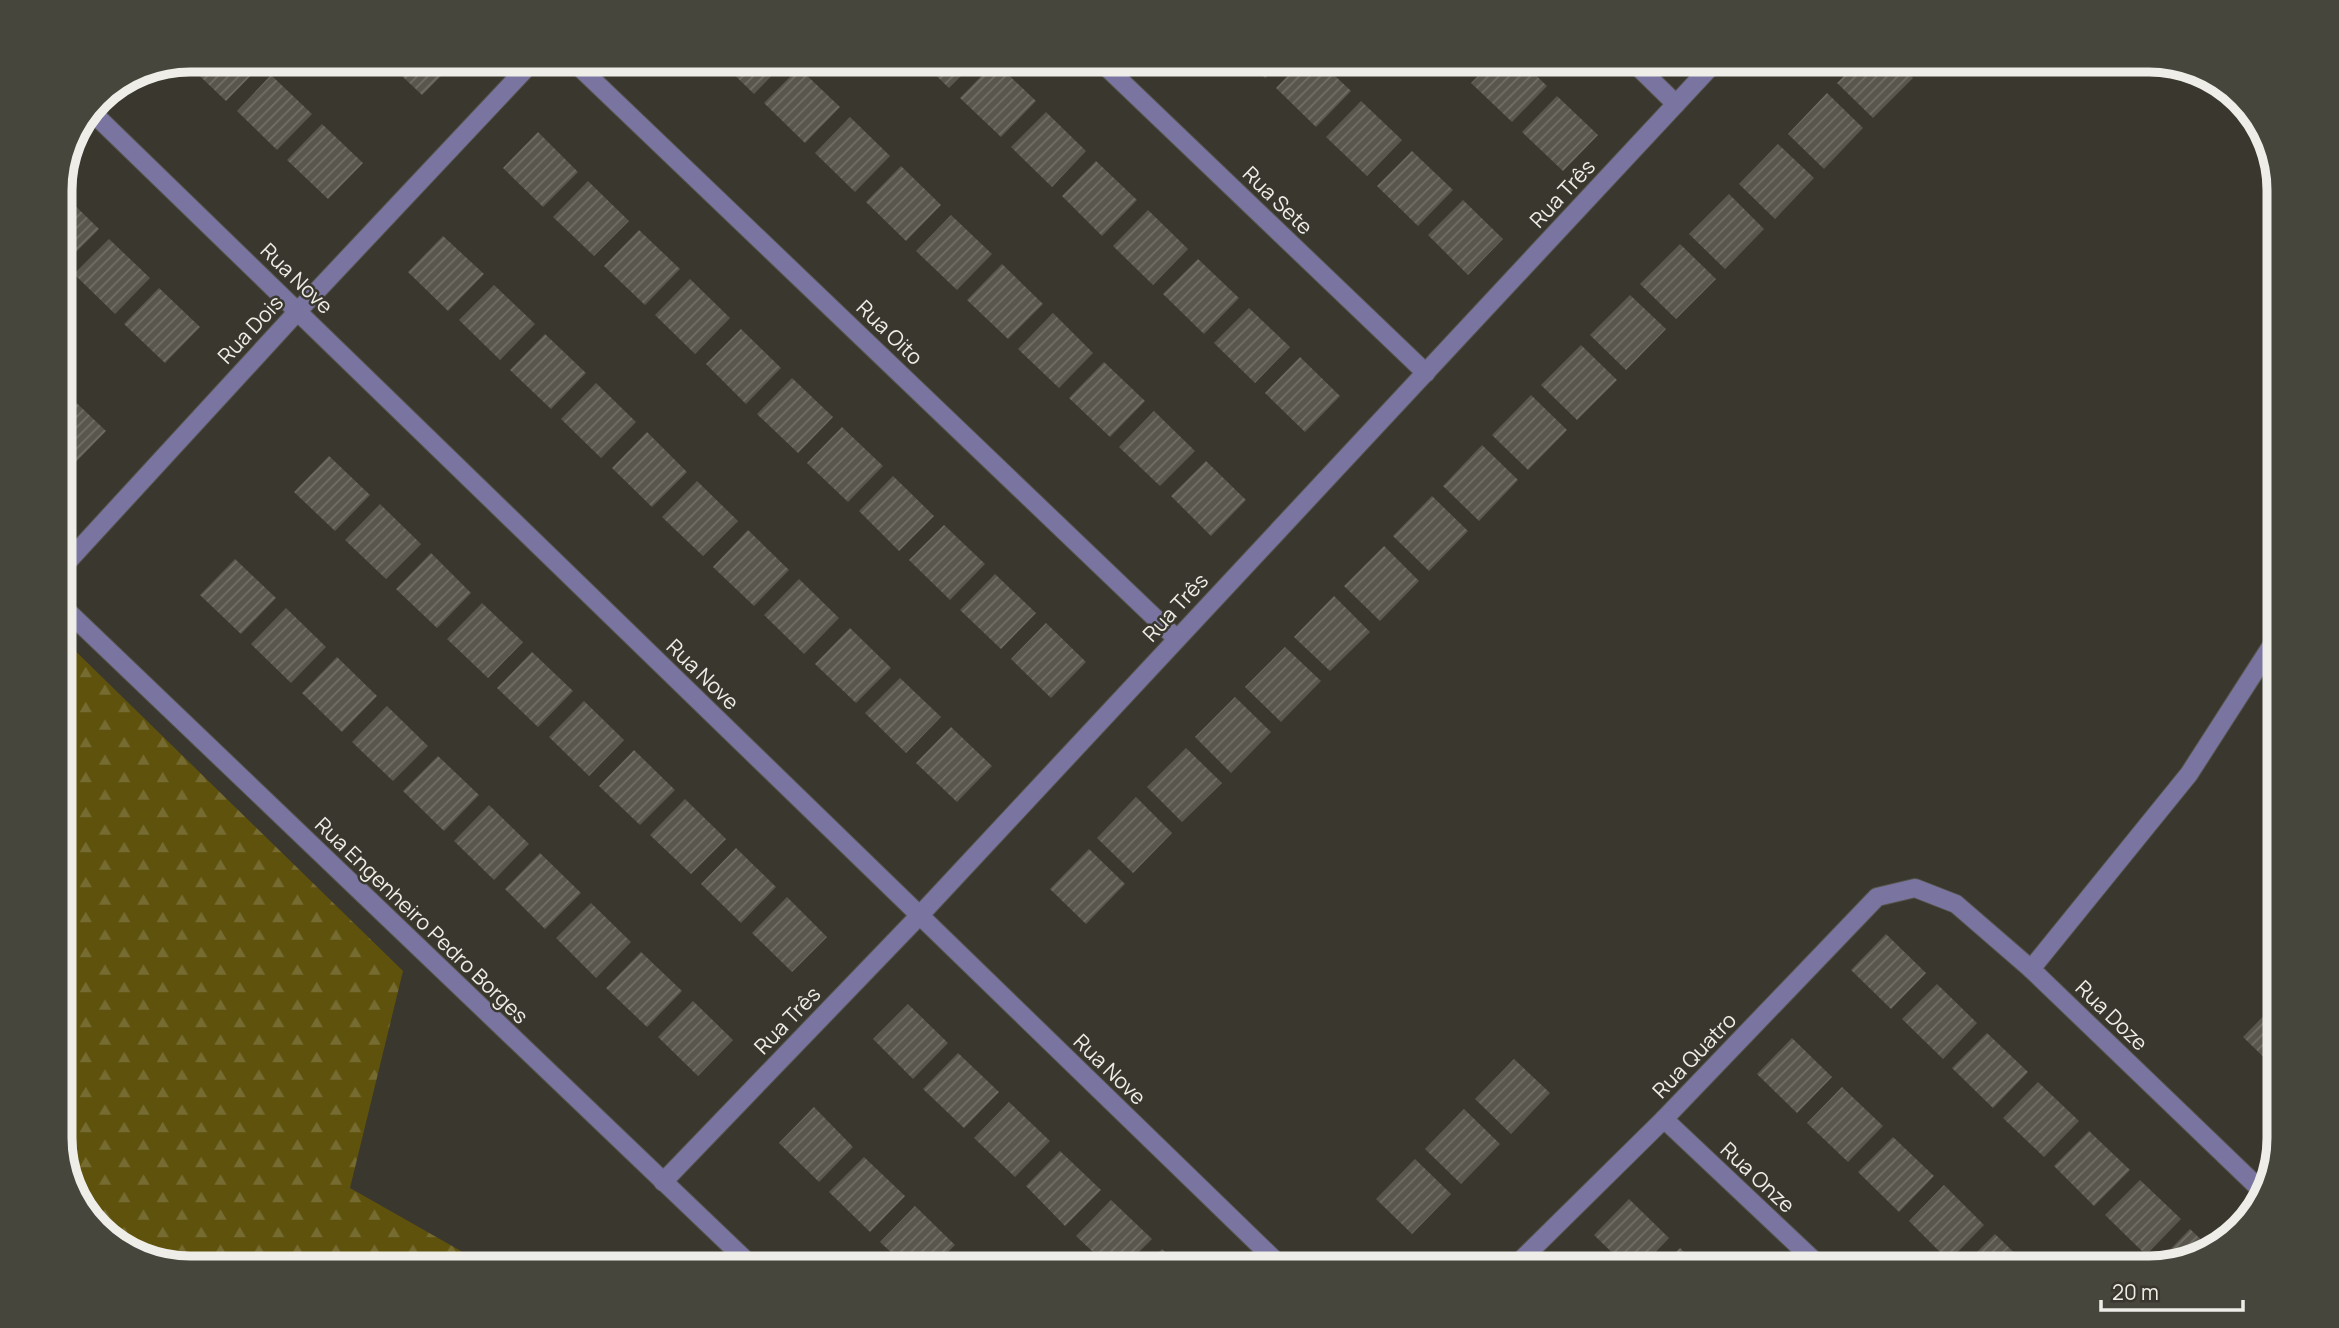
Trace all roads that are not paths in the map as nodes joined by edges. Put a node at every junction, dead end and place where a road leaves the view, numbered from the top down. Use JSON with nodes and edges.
{"nodes":[{"id":1,"x":523,"y":72,"type":"edge"},
{"id":2,"x":585,"y":72,"type":"edge"},
{"id":3,"x":1112,"y":72,"type":"edge"},
{"id":4,"x":1643,"y":72,"type":"edge"},
{"id":5,"x":1706,"y":72,"type":"edge"},
{"id":6,"x":1676,"y":104,"type":"junction"},
{"id":7,"x":97,"y":117,"type":"edge"},
{"id":8,"x":298,"y":311,"type":"junction"},
{"id":9,"x":1426,"y":373,"type":"junction"},
{"id":10,"x":72,"y":557,"type":"edge"},
{"id":11,"x":72,"y":616,"type":"edge"},
{"id":12,"x":1177,"y":638,"type":"junction"},
{"id":13,"x":2267,"y":653,"type":"edge"},
{"id":14,"x":1915,"y":888,"type":"joint"},
{"id":15,"x":919,"y":916,"type":"junction"},
{"id":16,"x":2031,"y":969,"type":"junction"},
{"id":17,"x":1664,"y":1119,"type":"junction"},
{"id":18,"x":663,"y":1182,"type":"junction"},
{"id":19,"x":2257,"y":1186,"type":"edge"},
{"id":20,"x":740,"y":1256,"type":"edge"},
{"id":21,"x":1270,"y":1256,"type":"edge"},
{"id":22,"x":1526,"y":1256,"type":"edge"},
{"id":23,"x":1808,"y":1256,"type":"edge"}],
"edges":[{"from":1,"to":8,"type":"street","name":"Rua Dois"},
{"from":2,"to":12,"type":"street","name":"Rua Oito"},
{"from":3,"to":9,"type":"street","name":"Rua Sete"},
{"from":4,"to":6,"type":"street"},
{"from":5,"to":6,"type":"street","name":"Rua Três"},
{"from":6,"to":9,"type":"street","name":"Rua Três"},
{"from":7,"to":8,"type":"street","name":"Rua Nove"},
{"from":8,"to":10,"type":"street","name":"Rua Dois"},
{"from":8,"to":15,"type":"street","name":"Rua Nove"},
{"from":9,"to":12,"type":"street","name":"Rua Três"},
{"from":11,"to":18,"type":"street","name":"Rua Engenheiro Pedro Borges"},
{"from":12,"to":15,"type":"street","name":"Rua Três"},
{"from":13,"to":16,"type":"street"},
{"from":14,"to":16,"type":"street","name":"Rua Doze"},
{"from":14,"to":17,"type":"street","name":"Rua Quatro"},
{"from":15,"to":18,"type":"street","name":"Rua Três"},
{"from":15,"to":21,"type":"street","name":"Rua Nove"},
{"from":16,"to":19,"type":"street","name":"Rua Doze"},
{"from":17,"to":22,"type":"street","name":"Rua Quatro"},
{"from":17,"to":23,"type":"street","name":"Rua Onze"},
{"from":18,"to":20,"type":"street","name":"Rua Engenheiro Pedro Borges"}]}
